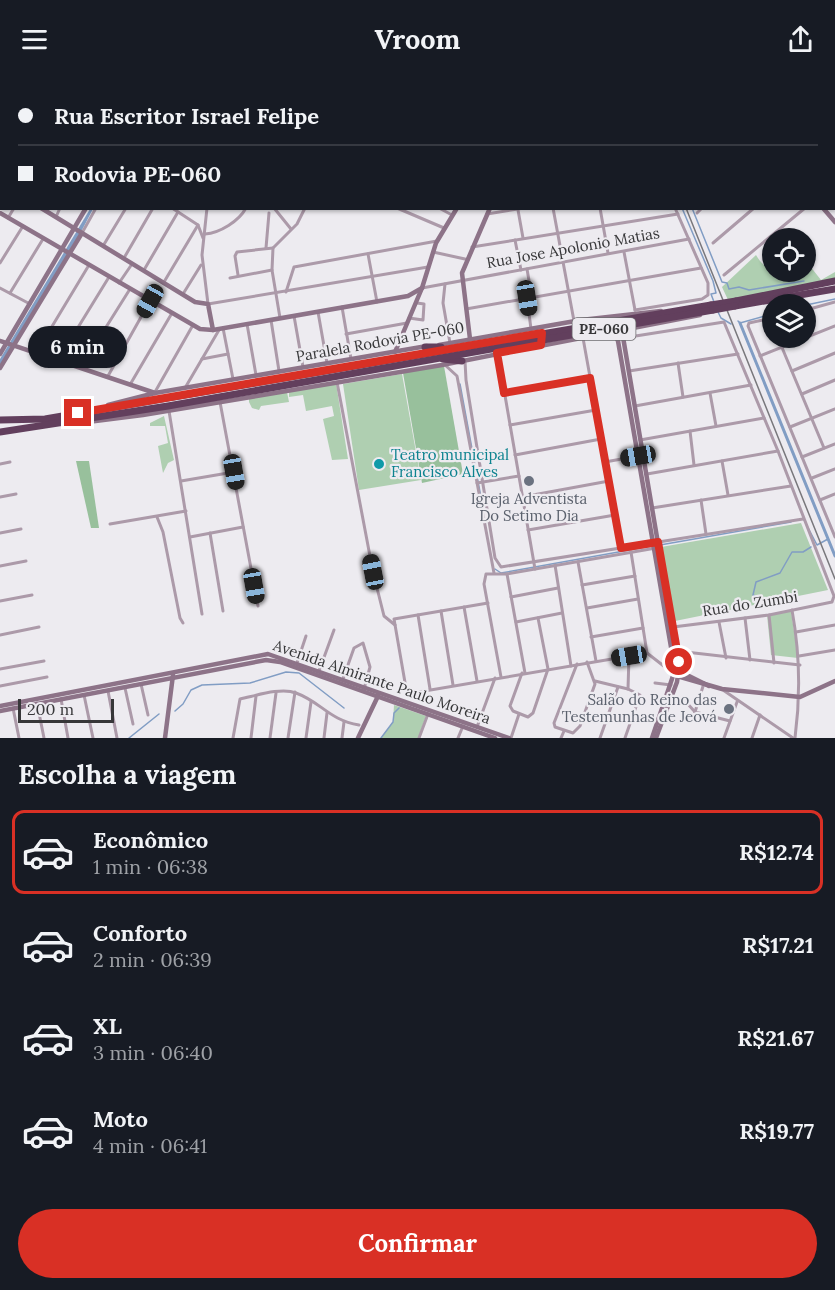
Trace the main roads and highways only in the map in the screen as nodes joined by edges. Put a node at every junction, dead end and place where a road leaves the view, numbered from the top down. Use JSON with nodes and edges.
{"nodes":[{"id":1,"x":835,"y":281,"type":"edge"},
{"id":2,"x":835,"y":291,"type":"edge"},
{"id":3,"x":736,"y":303,"type":"junction"},
{"id":4,"x":712,"y":308,"type":"junction"},
{"id":5,"x":541,"y":337,"type":"junction"},
{"id":6,"x":452,"y":345,"type":"junction"},
{"id":7,"x":424,"y":347,"type":"road end"},
{"id":8,"x":435,"y":358,"type":"junction"},
{"id":9,"x":464,"y":360,"type":"road end"},
{"id":10,"x":327,"y":370,"type":"junction"},
{"id":11,"x":0,"y":420,"type":"edge"},
{"id":12,"x":2,"y":432,"type":"edge"}],
"edges":[{"from":1,"to":3,"type":"highway","number":"PE-060"},
{"from":2,"to":3,"type":"highway","number":"PE-060"},
{"from":3,"to":4,"type":"highway","number":"PE-060","bridge":true},
{"from":4,"to":5,"type":"highway","number":"PE-060"},
{"from":4,"to":5,"type":"highway","number":"PE-060"},
{"from":5,"to":6,"type":"highway","number":"PE-060"},
{"from":5,"to":8,"type":"highway","number":"PE-060"},
{"from":6,"to":7,"type":"highway"},
{"from":6,"to":10,"type":"highway","number":"PE-060"},
{"from":8,"to":9,"type":"highway"},
{"from":8,"to":10,"type":"highway","number":"PE-060"},
{"from":10,"to":11,"type":"highway","number":"PE-060"},
{"from":10,"to":12,"type":"highway","number":"PE-060"}]}
